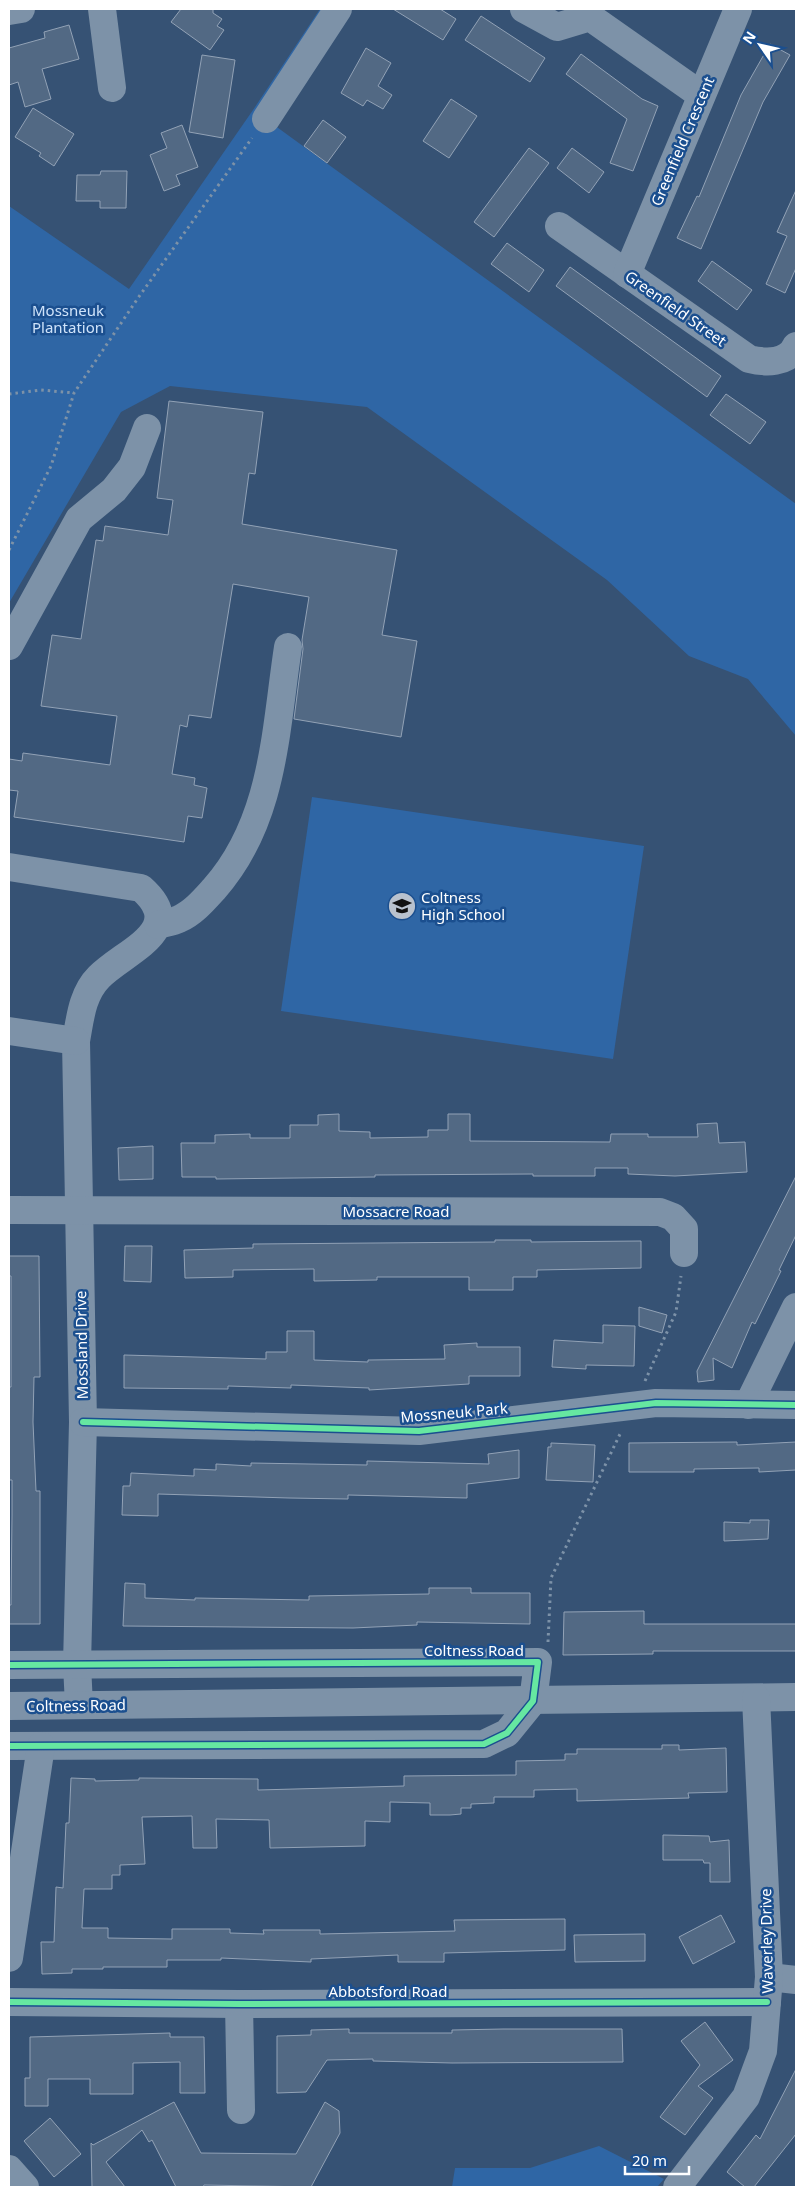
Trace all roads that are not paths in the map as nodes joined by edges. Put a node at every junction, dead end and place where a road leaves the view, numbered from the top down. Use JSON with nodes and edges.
{"nodes":[{"id":1,"x":21,"y":9,"type":"edge"},
{"id":2,"x":102,"y":9,"type":"edge"},
{"id":3,"x":338,"y":9,"type":"edge"},
{"id":4,"x":524,"y":9,"type":"edge"},
{"id":5,"x":738,"y":9,"type":"edge"},
{"id":6,"x":9,"y":11,"type":"edge"},
{"id":7,"x":112,"y":88,"type":"dead end"},
{"id":8,"x":701,"y":95,"type":"junction"},
{"id":9,"x":266,"y":119,"type":"road end"},
{"id":10,"x":559,"y":226,"type":"dead end"},
{"id":11,"x":627,"y":274,"type":"junction"},
{"id":12,"x":796,"y":346,"type":"edge"},
{"id":13,"x":147,"y":428,"type":"dead end"},
{"id":14,"x":9,"y":646,"type":"edge"},
{"id":15,"x":288,"y":647,"type":"dead end"},
{"id":16,"x":9,"y":867,"type":"edge"},
{"id":17,"x":158,"y":926,"type":"junction"},
{"id":18,"x":9,"y":1031,"type":"edge"},
{"id":19,"x":76,"y":1041,"type":"junction"},
{"id":20,"x":9,"y":1210,"type":"edge"},
{"id":21,"x":79,"y":1210,"type":"junction"},
{"id":22,"x":684,"y":1253,"type":"road end"},
{"id":23,"x":796,"y":1307,"type":"edge"},
{"id":24,"x":748,"y":1405,"type":"junction"},
{"id":25,"x":796,"y":1405,"type":"edge"},
{"id":26,"x":83,"y":1422,"type":"junction"},
{"id":27,"x":9,"y":1665,"type":"edge"},
{"id":28,"x":76,"y":1665,"type":"junction"},
{"id":29,"x":796,"y":1697,"type":"edge"},
{"id":30,"x":756,"y":1698,"type":"junction"},
{"id":31,"x":533,"y":1701,"type":"junction"},
{"id":32,"x":79,"y":1705,"type":"junction"},
{"id":33,"x":9,"y":1706,"type":"edge"},
{"id":34,"x":9,"y":1746,"type":"edge"},
{"id":35,"x":41,"y":1746,"type":"junction"},
{"id":36,"x":9,"y":1958,"type":"edge"},
{"id":37,"x":796,"y":1980,"type":"edge"},
{"id":38,"x":768,"y":1990,"type":"junction"},
{"id":39,"x":9,"y":2002,"type":"edge"},
{"id":40,"x":239,"y":2004,"type":"junction"},
{"id":41,"x":242,"y":2110,"type":"dead end"},
{"id":42,"x":9,"y":2170,"type":"edge"},
{"id":43,"x":25,"y":2187,"type":"edge"},
{"id":44,"x":677,"y":2187,"type":"edge"}],
"edges":[{"from":1,"to":6,"type":"street"},
{"from":2,"to":7,"type":"street"},
{"from":3,"to":9,"type":"street"},
{"from":4,"to":8,"type":"street"},
{"from":5,"to":8,"type":"street","name":"Greenfield Crescent"},
{"from":8,"to":11,"type":"street","name":"Greenfield Crescent"},
{"from":10,"to":11,"type":"street","name":"Greenfield Street"},
{"from":11,"to":12,"type":"street","name":"Greenfield Street"},
{"from":13,"to":14,"type":"street"},
{"from":15,"to":17,"type":"street"},
{"from":16,"to":17,"type":"street"},
{"from":17,"to":19,"type":"street","name":"Mossland Drive"},
{"from":18,"to":19,"type":"street"},
{"from":19,"to":21,"type":"street","name":"Mossland Drive"},
{"from":20,"to":21,"type":"street"},
{"from":21,"to":22,"type":"street","name":"Mossacre Road"},
{"from":21,"to":26,"type":"street","name":"Mossland Drive"},
{"from":23,"to":24,"type":"street"},
{"from":24,"to":25,"type":"street","name":"Mossneuk Park"},
{"from":24,"to":26,"type":"street","name":"Mossneuk Park"},
{"from":26,"to":28,"type":"street","name":"Mossland Drive"},
{"from":27,"to":28,"type":"street","name":"Coltness Road"},
{"from":28,"to":31,"type":"street","name":"Coltness Road"},
{"from":28,"to":32,"type":"street","name":"Mossland Drive"},
{"from":29,"to":30,"type":"street","name":"Coltness Road"},
{"from":30,"to":31,"type":"street","name":"Coltness Road"},
{"from":30,"to":38,"type":"street","name":"Waverley Drive"},
{"from":31,"to":32,"type":"street","name":"Coltness Road"},
{"from":31,"to":35,"type":"street"},
{"from":32,"to":33,"type":"street","name":"Coltness Road"},
{"from":34,"to":35,"type":"street"},
{"from":35,"to":36,"type":"street"},
{"from":37,"to":38,"type":"street","name":"Abbotsford Road"},
{"from":38,"to":40,"type":"street","name":"Abbotsford Road"},
{"from":38,"to":44,"type":"street","name":"Waverley Drive"},
{"from":39,"to":40,"type":"street","name":"Abbotsford Road"},
{"from":40,"to":41,"type":"street"},
{"from":42,"to":43,"type":"street"}]}
